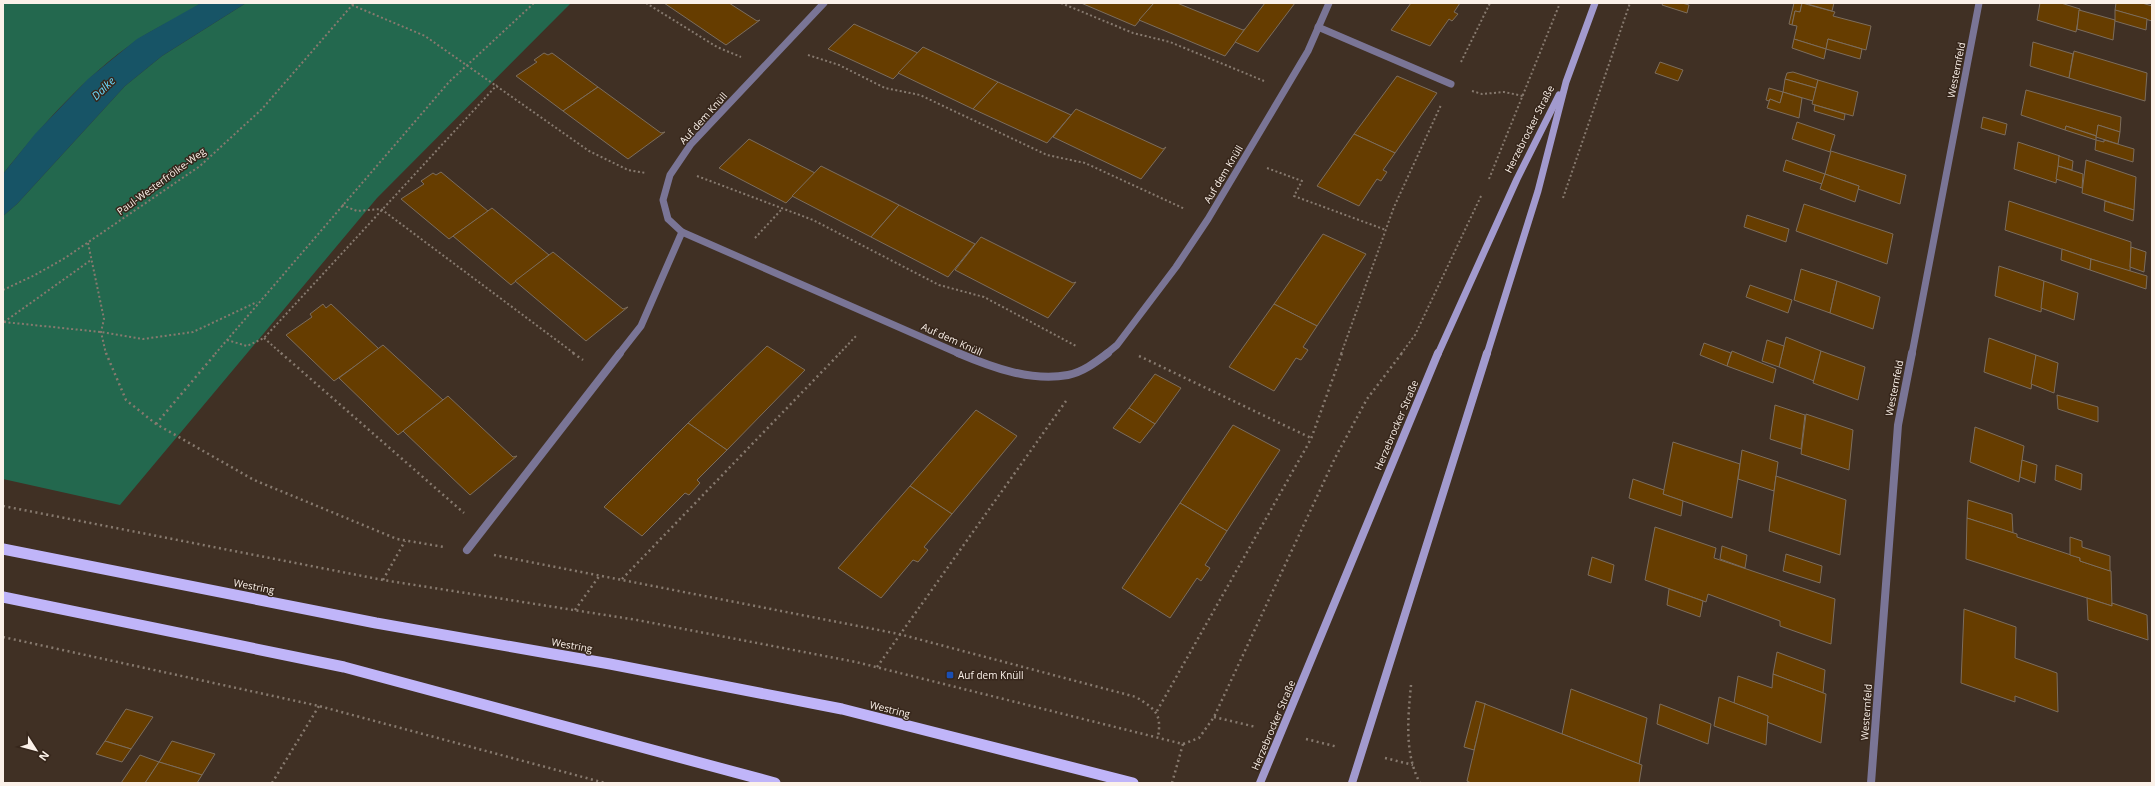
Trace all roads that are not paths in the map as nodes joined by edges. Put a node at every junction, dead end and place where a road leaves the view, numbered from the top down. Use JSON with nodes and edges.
{"nodes":[{"id":1,"x":824,"y":3,"type":"edge"},
{"id":2,"x":1329,"y":3,"type":"edge"},
{"id":3,"x":1595,"y":3,"type":"edge"},
{"id":4,"x":1979,"y":3,"type":"edge"},
{"id":5,"x":1318,"y":26,"type":"junction"},
{"id":6,"x":1566,"y":82,"type":"junction"},
{"id":7,"x":1451,"y":84,"type":"road end"},
{"id":8,"x":682,"y":232,"type":"junction"},
{"id":9,"x":3,"y":549,"type":"edge"},
{"id":10,"x":467,"y":550,"type":"road end"},
{"id":11,"x":3,"y":596,"type":"edge"},
{"id":12,"x":776,"y":783,"type":"edge"},
{"id":13,"x":1133,"y":783,"type":"edge"},
{"id":14,"x":1260,"y":783,"type":"edge"},
{"id":15,"x":1352,"y":783,"type":"edge"},
{"id":16,"x":1870,"y":783,"type":"edge"}],
"edges":[{"from":1,"to":8,"type":"street","name":"Auf dem Knüll"},
{"from":2,"to":5,"type":"street","name":"Auf dem Knüll"},
{"from":3,"to":6,"type":"main road","name":"Herzebrocker Straße"},
{"from":4,"to":16,"type":"street","name":"Westernfeld"},
{"from":5,"to":7,"type":"street"},
{"from":5,"to":8,"type":"street","name":"Auf dem Knüll"},
{"from":6,"to":14,"type":"main road","name":"Herzebrocker Straße"},
{"from":6,"to":15,"type":"main road","name":"Herzebrocker Straße"},
{"from":8,"to":10,"type":"street"},
{"from":9,"to":13,"type":"main road","name":"Westring"},
{"from":11,"to":12,"type":"main road"}]}
